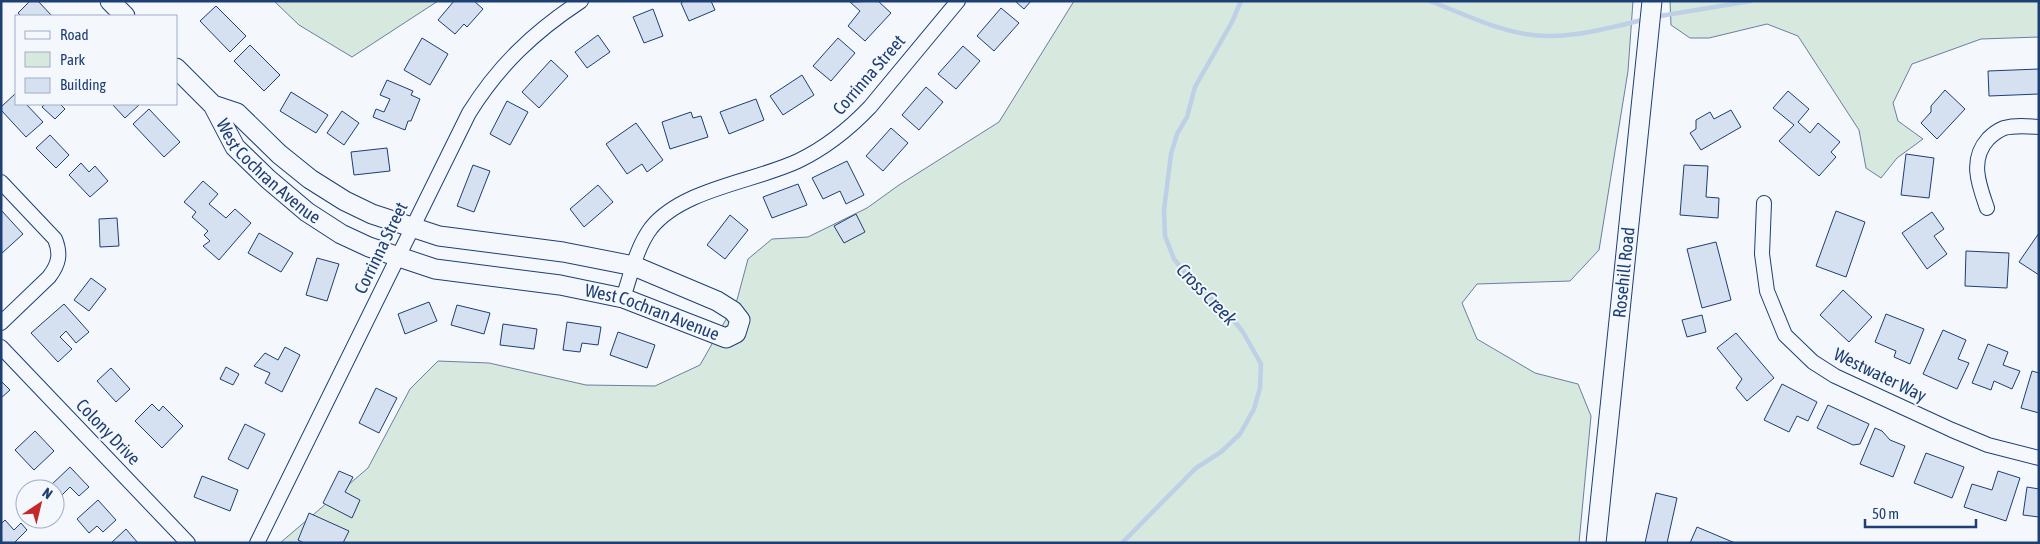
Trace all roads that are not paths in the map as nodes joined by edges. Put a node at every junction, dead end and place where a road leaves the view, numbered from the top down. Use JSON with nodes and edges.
{"nodes":[{"id":1,"x":110,"y":1,"type":"edge"},
{"id":2,"x":582,"y":1,"type":"edge"},
{"id":3,"x":958,"y":1,"type":"edge"},
{"id":4,"x":1652,"y":1,"type":"edge"},
{"id":5,"x":124,"y":15,"type":"edge"},
{"id":6,"x":178,"y":70,"type":"edge"},
{"id":7,"x":213,"y":105,"type":"junction"},
{"id":8,"x":2039,"y":127,"type":"edge"},
{"id":9,"x":1,"y":182,"type":"edge"},
{"id":10,"x":1764,"y":203,"type":"dead end"},
{"id":11,"x":1988,"y":208,"type":"dead end"},
{"id":12,"x":412,"y":228,"type":"junction"},
{"id":13,"x":398,"y":257,"type":"junction"},
{"id":14,"x":634,"y":266,"type":"junction"},
{"id":15,"x":623,"y":298,"type":"junction"},
{"id":16,"x":1,"y":323,"type":"edge"},
{"id":17,"x":1,"y":348,"type":"edge"},
{"id":18,"x":2039,"y":458,"type":"edge"},
{"id":19,"x":188,"y":543,"type":"edge"},
{"id":20,"x":256,"y":543,"type":"edge"},
{"id":21,"x":1596,"y":543,"type":"edge"}],
"edges":[{"from":1,"to":5,"type":"street"},
{"from":2,"to":12,"type":"street","name":"Corrinna Street"},
{"from":3,"to":14,"type":"street","name":"Corrinna Street"},
{"from":4,"to":21,"type":"street","name":"Rosehill Road"},
{"from":6,"to":7,"type":"street","name":"West Cochran Avenue"},
{"from":7,"to":12,"type":"street","name":"West Cochran Avenue"},
{"from":7,"to":13,"type":"street","name":"West Cochran Avenue"},
{"from":8,"to":11,"type":"street"},
{"from":9,"to":16,"type":"street"},
{"from":10,"to":18,"type":"street","name":"Westwater Way"},
{"from":12,"to":13,"type":"street","name":"Corrinna Street"},
{"from":12,"to":14,"type":"street","name":"West Cochran Avenue"},
{"from":13,"to":15,"type":"street","name":"West Cochran Avenue"},
{"from":13,"to":20,"type":"street","name":"Corrinna Street"},
{"from":14,"to":15,"type":"street","name":"Corrinna Street"},
{"from":14,"to":15,"type":"street","name":"West Cochran Avenue"},
{"from":17,"to":19,"type":"street","name":"Colony Drive"}]}
